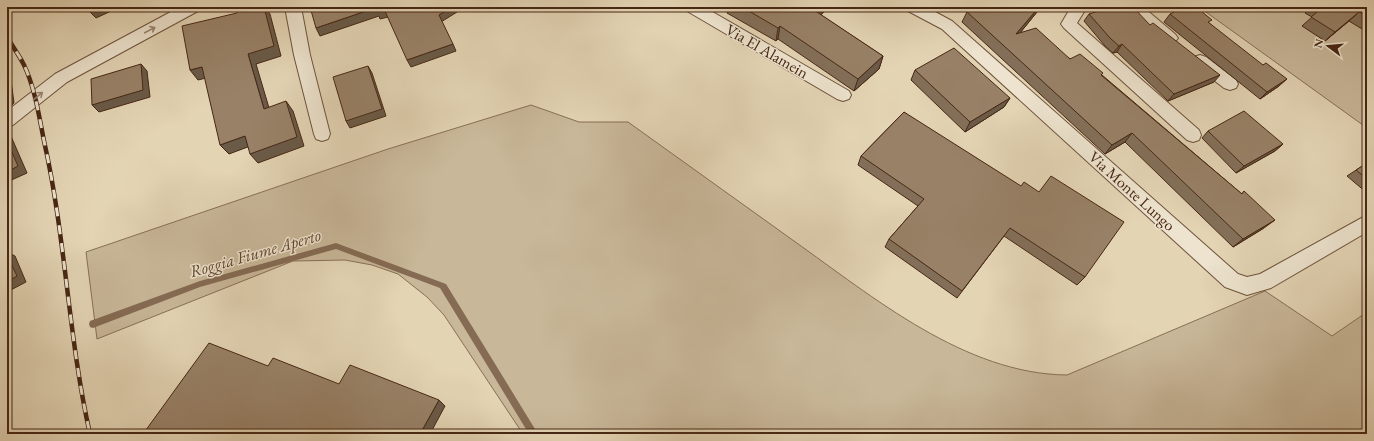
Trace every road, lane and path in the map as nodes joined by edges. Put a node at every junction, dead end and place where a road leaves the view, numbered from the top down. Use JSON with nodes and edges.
{"nodes":[{"id":1,"x":193,"y":7,"type":"edge"},
{"id":2,"x":293,"y":7,"type":"edge"},
{"id":3,"x":692,"y":7,"type":"edge"},
{"id":4,"x":913,"y":7,"type":"edge"},
{"id":5,"x":1079,"y":7,"type":"edge"},
{"id":6,"x":1135,"y":7,"type":"edge"},
{"id":7,"x":1230,"y":84,"type":"dead end"},
{"id":8,"x":843,"y":95,"type":"dead end"},
{"id":9,"x":7,"y":120,"type":"edge"},
{"id":10,"x":322,"y":134,"type":"dead end"},
{"id":11,"x":1193,"y":135,"type":"dead end"},
{"id":12,"x":1367,"y":223,"type":"edge"}],
"edges":[{"from":9,"to":1,"type":"street","one_way":true},
{"from":2,"to":10,"type":"street"},
{"from":3,"to":8,"type":"street","name":"Via El Alamein"},
{"from":4,"to":12,"type":"street","name":"Via Monte Lungo"},
{"from":5,"to":11,"type":"street"},
{"from":6,"to":7,"type":"street"}]}
